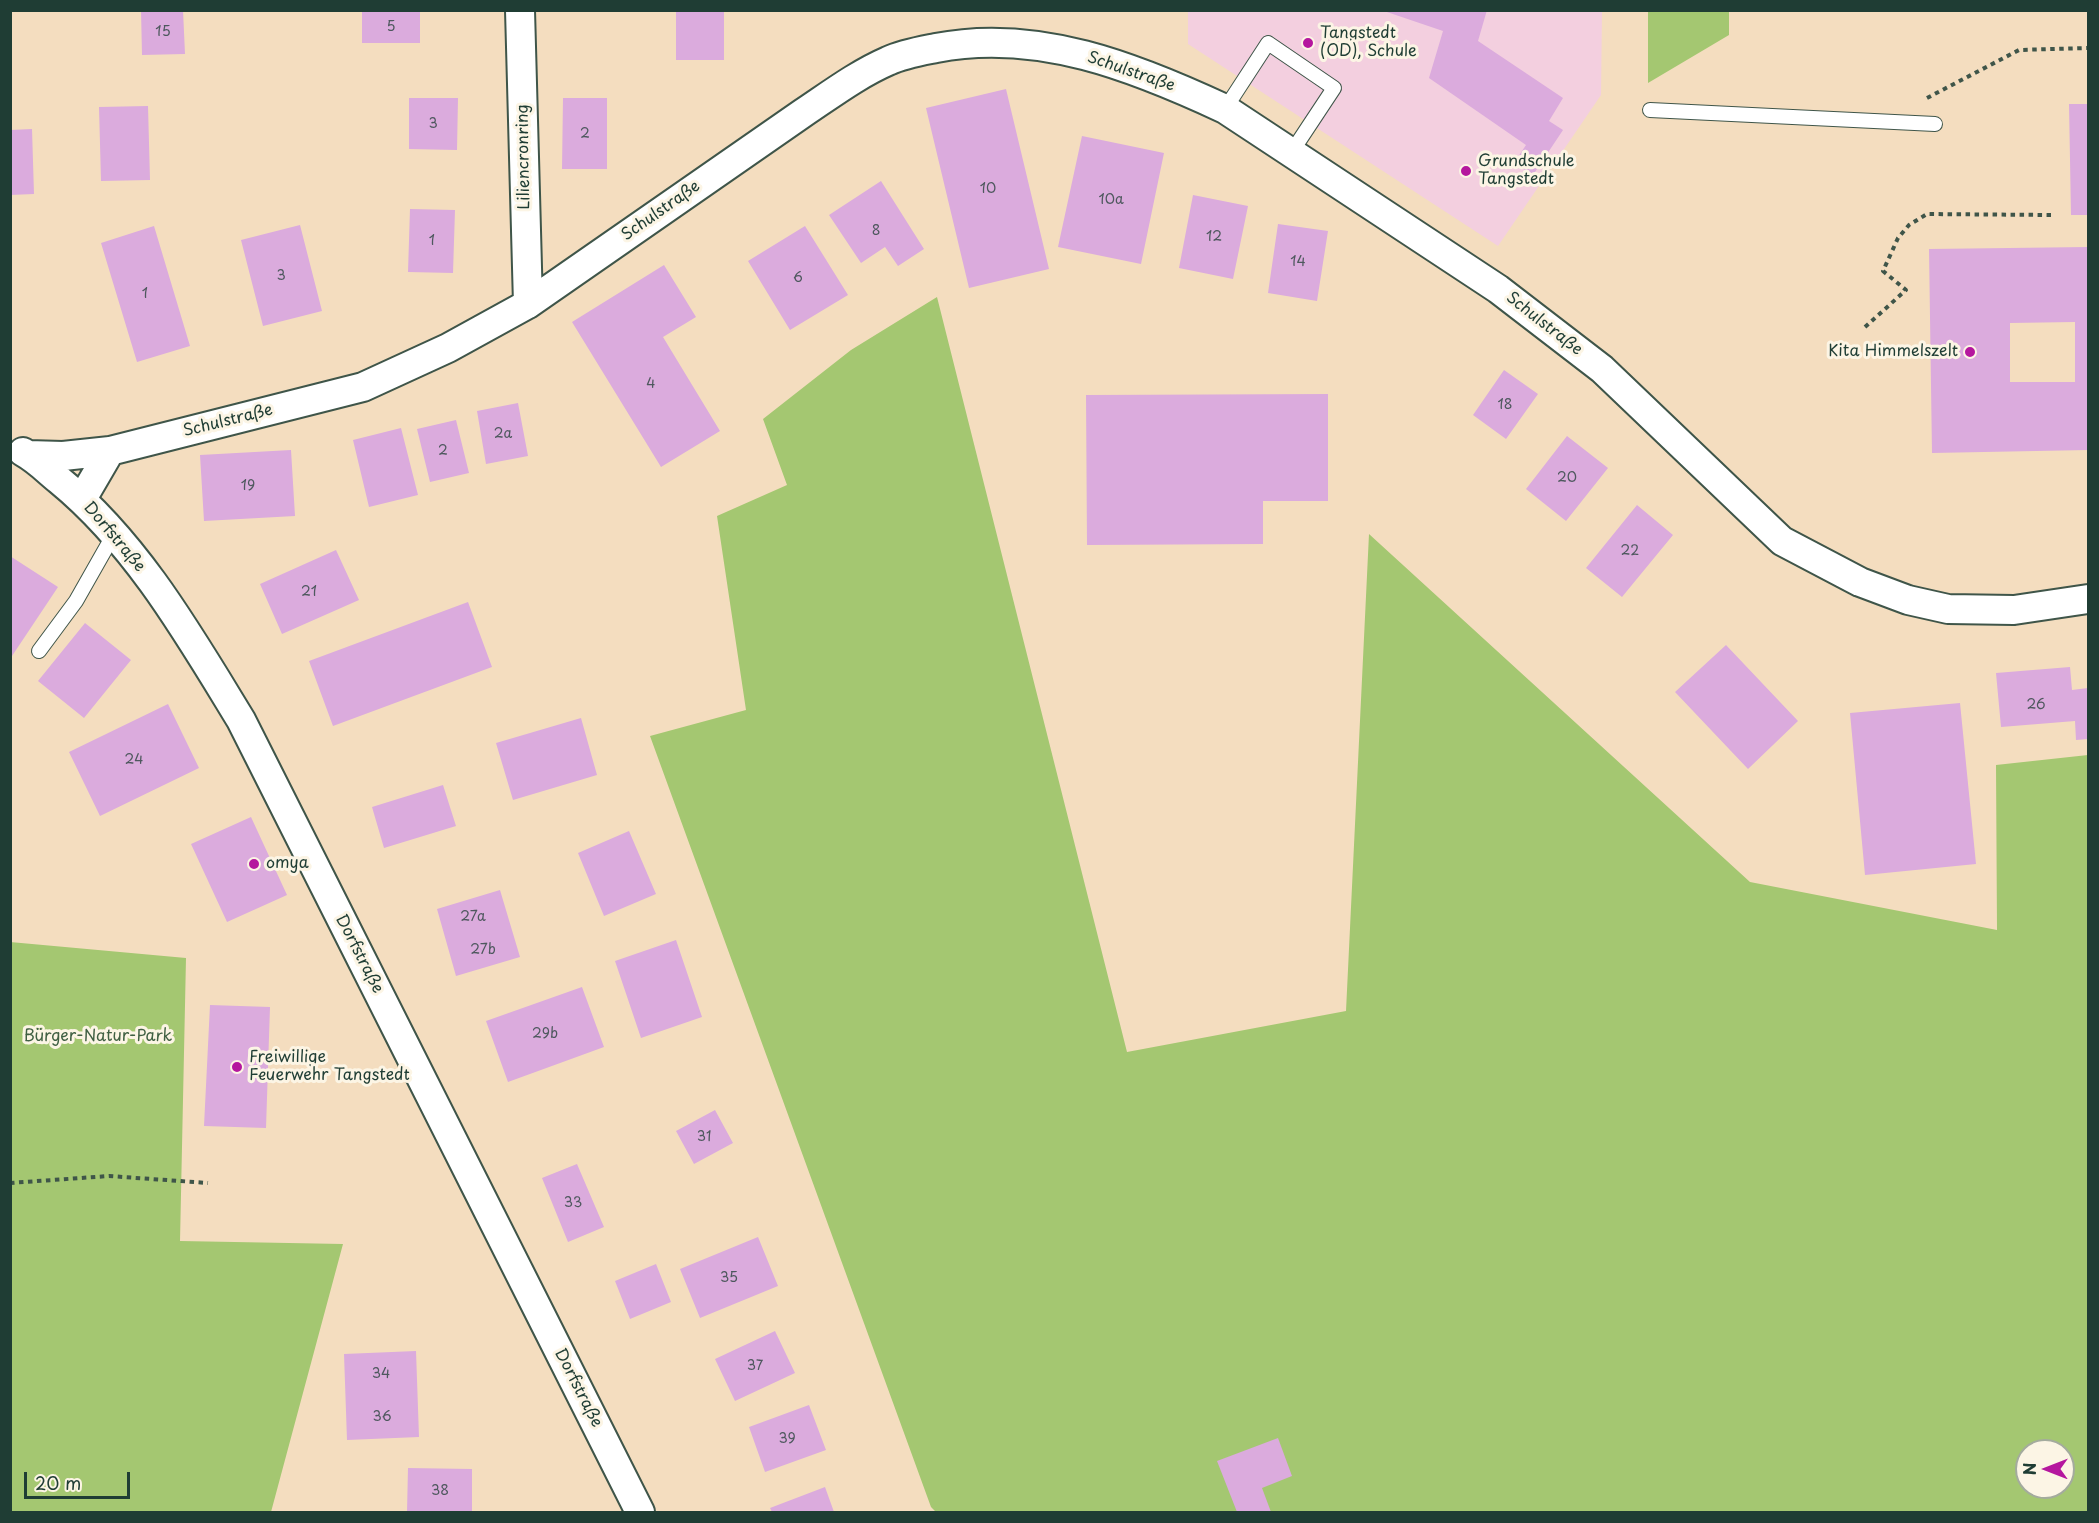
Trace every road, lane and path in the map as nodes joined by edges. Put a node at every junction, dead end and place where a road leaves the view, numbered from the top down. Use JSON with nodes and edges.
{"nodes":[{"id":1,"x":520,"y":10,"type":"edge"},
{"id":2,"x":2088,"y":48,"type":"edge"},
{"id":3,"x":1225,"y":110,"type":"junction"},
{"id":4,"x":1650,"y":111,"type":"dead end"},
{"id":5,"x":1881,"y":121,"type":"junction"},
{"id":6,"x":1935,"y":124,"type":"dead end"},
{"id":7,"x":1290,"y":153,"type":"junction"},
{"id":8,"x":2051,"y":215,"type":"dead end"},
{"id":9,"x":528,"y":304,"type":"junction"},
{"id":10,"x":1865,"y":327,"type":"dead end"},
{"id":11,"x":19,"y":450,"type":"edge"},
{"id":12,"x":110,"y":451,"type":"junction"},
{"id":13,"x":82,"y":499,"type":"junction"},
{"id":14,"x":114,"y":534,"type":"junction"},
{"id":15,"x":2088,"y":598,"type":"edge"},
{"id":16,"x":39,"y":651,"type":"dead end"},
{"id":17,"x":10,"y":1183,"type":"edge"},
{"id":18,"x":208,"y":1183,"type":"dead end"},
{"id":19,"x":640,"y":1512,"type":"edge"}],
"edges":[{"from":1,"to":9,"type":"street","name":"Liliencronring"},
{"from":2,"to":5,"type":"path"},
{"from":3,"to":7,"type":"street","name":"Schulstraße"},
{"from":3,"to":7,"type":"lane"},
{"from":3,"to":9,"type":"street","name":"Schulstraße"},
{"from":4,"to":5,"type":"lane"},
{"from":5,"to":6,"type":"lane"},
{"from":7,"to":15,"type":"street","name":"Schulstraße"},
{"from":8,"to":10,"type":"path"},
{"from":9,"to":12,"type":"street","name":"Schulstraße"},
{"from":11,"to":12,"type":"street","name":"Schulstraße"},
{"from":11,"to":13,"type":"street","name":"Dorfstraße"},
{"from":12,"to":13,"type":"street"},
{"from":13,"to":14,"type":"street","name":"Dorfstraße"},
{"from":14,"to":16,"type":"lane"},
{"from":14,"to":19,"type":"street","name":"Dorfstraße"},
{"from":17,"to":18,"type":"path"}]}
